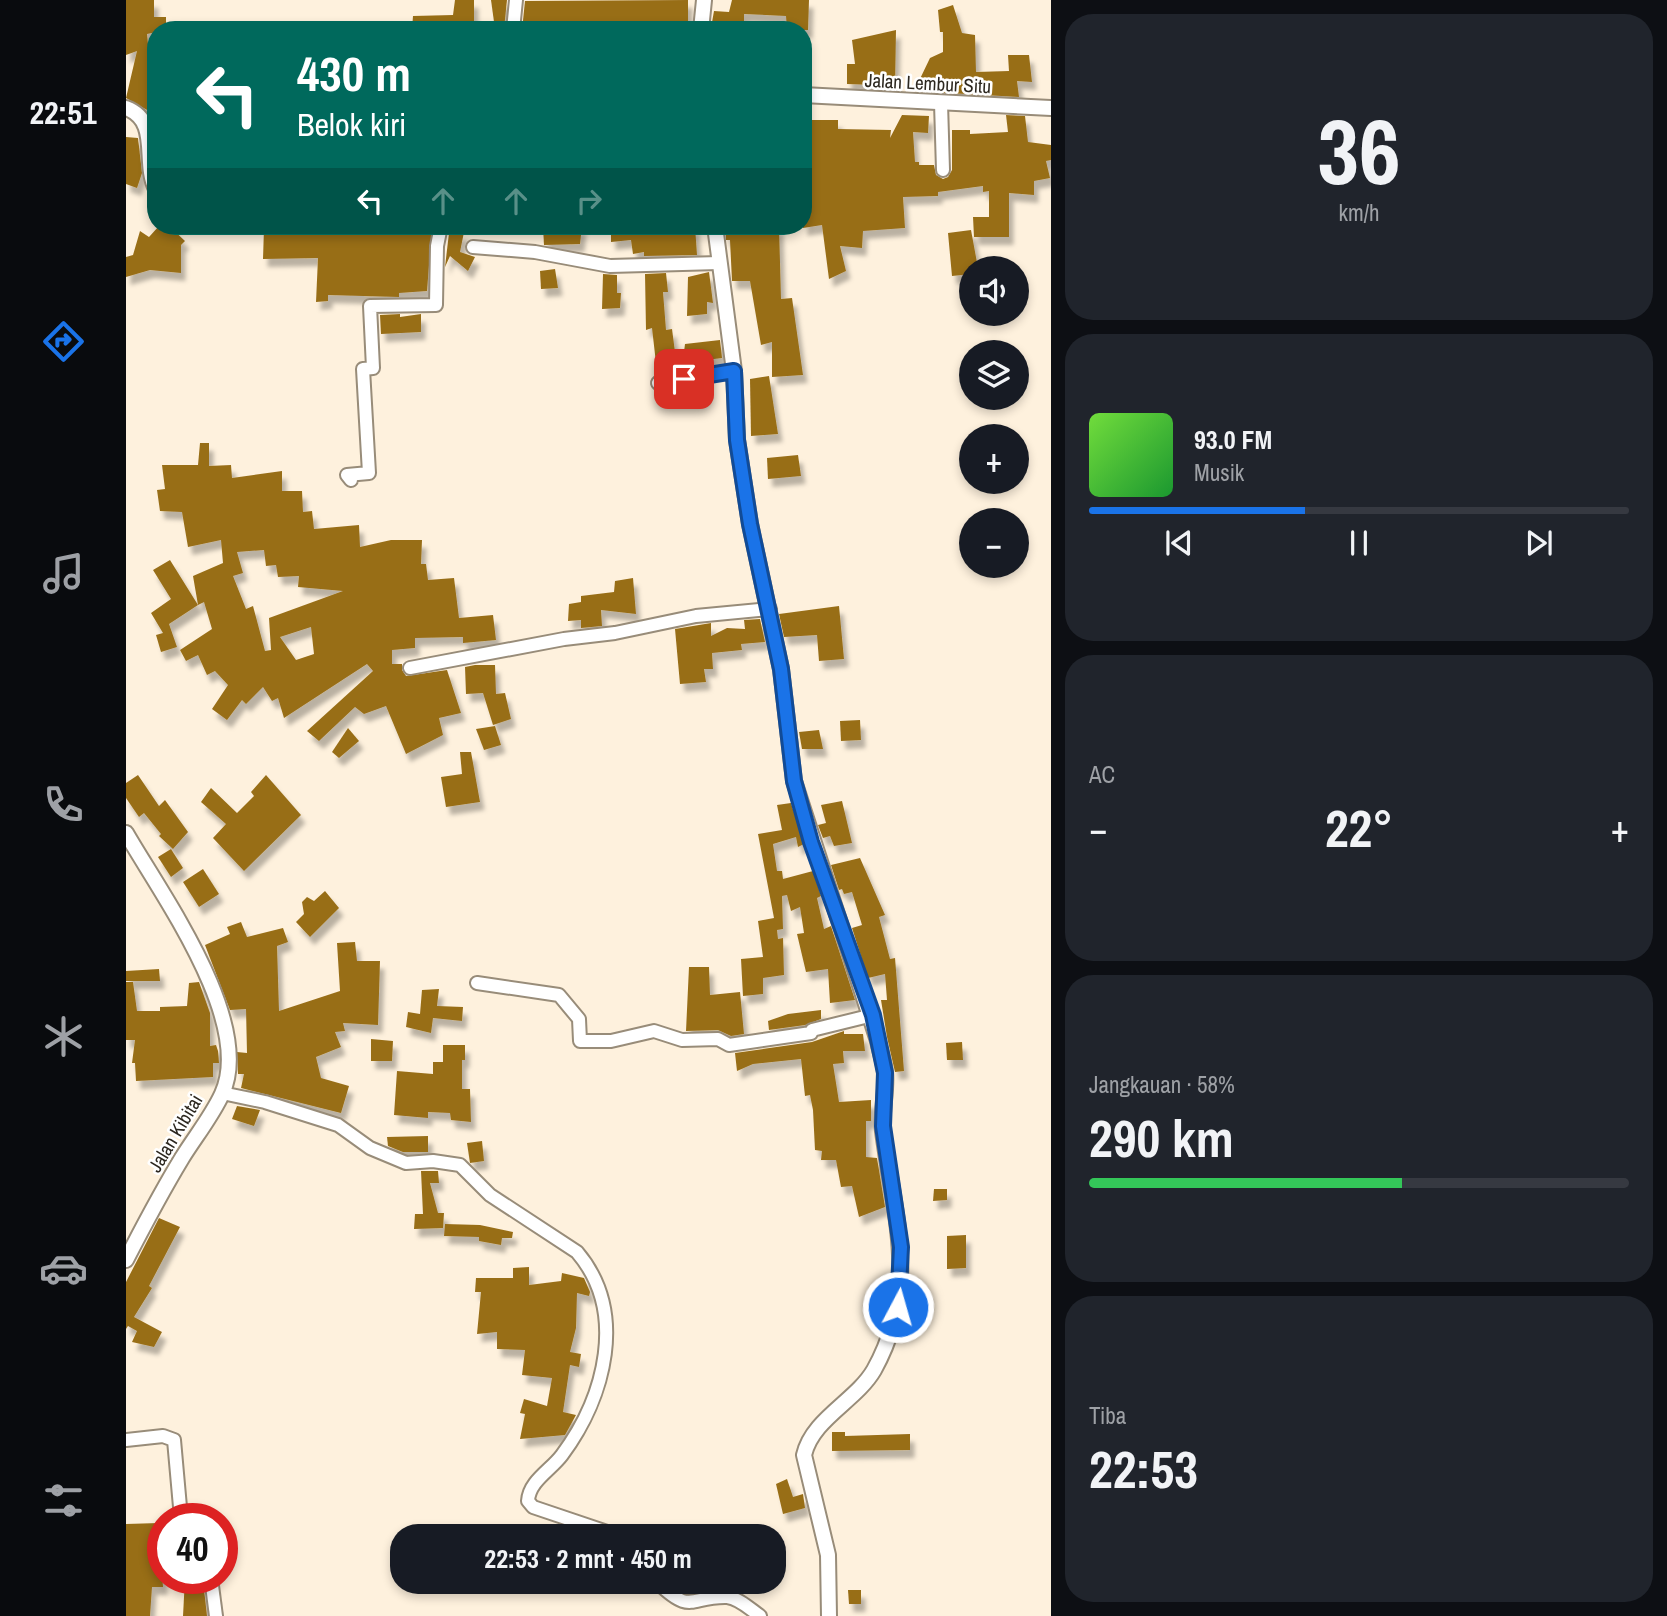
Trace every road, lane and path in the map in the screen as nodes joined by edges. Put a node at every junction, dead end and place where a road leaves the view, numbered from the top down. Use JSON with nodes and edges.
{"nodes":[{"id":1,"x":516,"y":0,"type":"edge"},
{"id":2,"x":704,"y":0,"type":"edge"},
{"id":3,"x":514,"y":21,"type":"edge"},
{"id":4,"x":702,"y":21,"type":"edge"},
{"id":5,"x":812,"y":96,"type":"edge"},
{"id":6,"x":941,"y":103,"type":"junction"},
{"id":7,"x":126,"y":108,"type":"edge"},
{"id":8,"x":1051,"y":108,"type":"edge"},
{"id":9,"x":147,"y":150,"type":"edge"},
{"id":10,"x":943,"y":170,"type":"dead end"},
{"id":11,"x":439,"y":235,"type":"edge"},
{"id":12,"x":716,"y":235,"type":"edge"},
{"id":13,"x":473,"y":247,"type":"dead end"},
{"id":14,"x":719,"y":263,"type":"junction"},
{"id":15,"x":734,"y":371,"type":"junction"},
{"id":16,"x":658,"y":383,"type":"dead end"},
{"id":17,"x":351,"y":480,"type":"dead end"},
{"id":18,"x":770,"y":609,"type":"junction"},
{"id":19,"x":410,"y":668,"type":"dead end"},
{"id":20,"x":126,"y":833,"type":"edge"},
{"id":21,"x":477,"y":983,"type":"dead end"},
{"id":22,"x":873,"y":1015,"type":"junction"},
{"id":23,"x":222,"y":1094,"type":"junction"},
{"id":24,"x":126,"y":1260,"type":"edge"},
{"id":25,"x":126,"y":1440,"type":"edge"},
{"id":26,"x":182,"y":1503,"type":"edge"},
{"id":27,"x":583,"y":1524,"type":"edge"},
{"id":28,"x":213,"y":1594,"type":"edge"},
{"id":29,"x":669,"y":1594,"type":"edge"},
{"id":30,"x":216,"y":1616,"type":"edge"},
{"id":31,"x":760,"y":1616,"type":"edge"},
{"id":32,"x":829,"y":1616,"type":"edge"}],
"edges":[{"from":1,"to":3,"type":"street"},
{"from":2,"to":4,"type":"street"},
{"from":5,"to":6,"type":"street","name":"Jalan Lembur Situ"},
{"from":6,"to":8,"type":"street","name":"Jalan Lembur Situ"},
{"from":6,"to":10,"type":"street"},
{"from":7,"to":9,"type":"street"},
{"from":11,"to":17,"type":"street"},
{"from":12,"to":14,"type":"street"},
{"from":13,"to":14,"type":"street"},
{"from":14,"to":15,"type":"street"},
{"from":15,"to":16,"type":"street"},
{"from":15,"to":18,"type":"street"},
{"from":18,"to":19,"type":"street"},
{"from":18,"to":22,"type":"street"},
{"from":20,"to":23,"type":"street","name":"Jalan Kibitai"},
{"from":21,"to":22,"type":"street"},
{"from":22,"to":32,"type":"street"},
{"from":23,"to":24,"type":"street","name":"Jalan Kibitai"},
{"from":23,"to":27,"type":"street"},
{"from":25,"to":26,"type":"street"},
{"from":28,"to":30,"type":"street"},
{"from":29,"to":31,"type":"street"}]}
